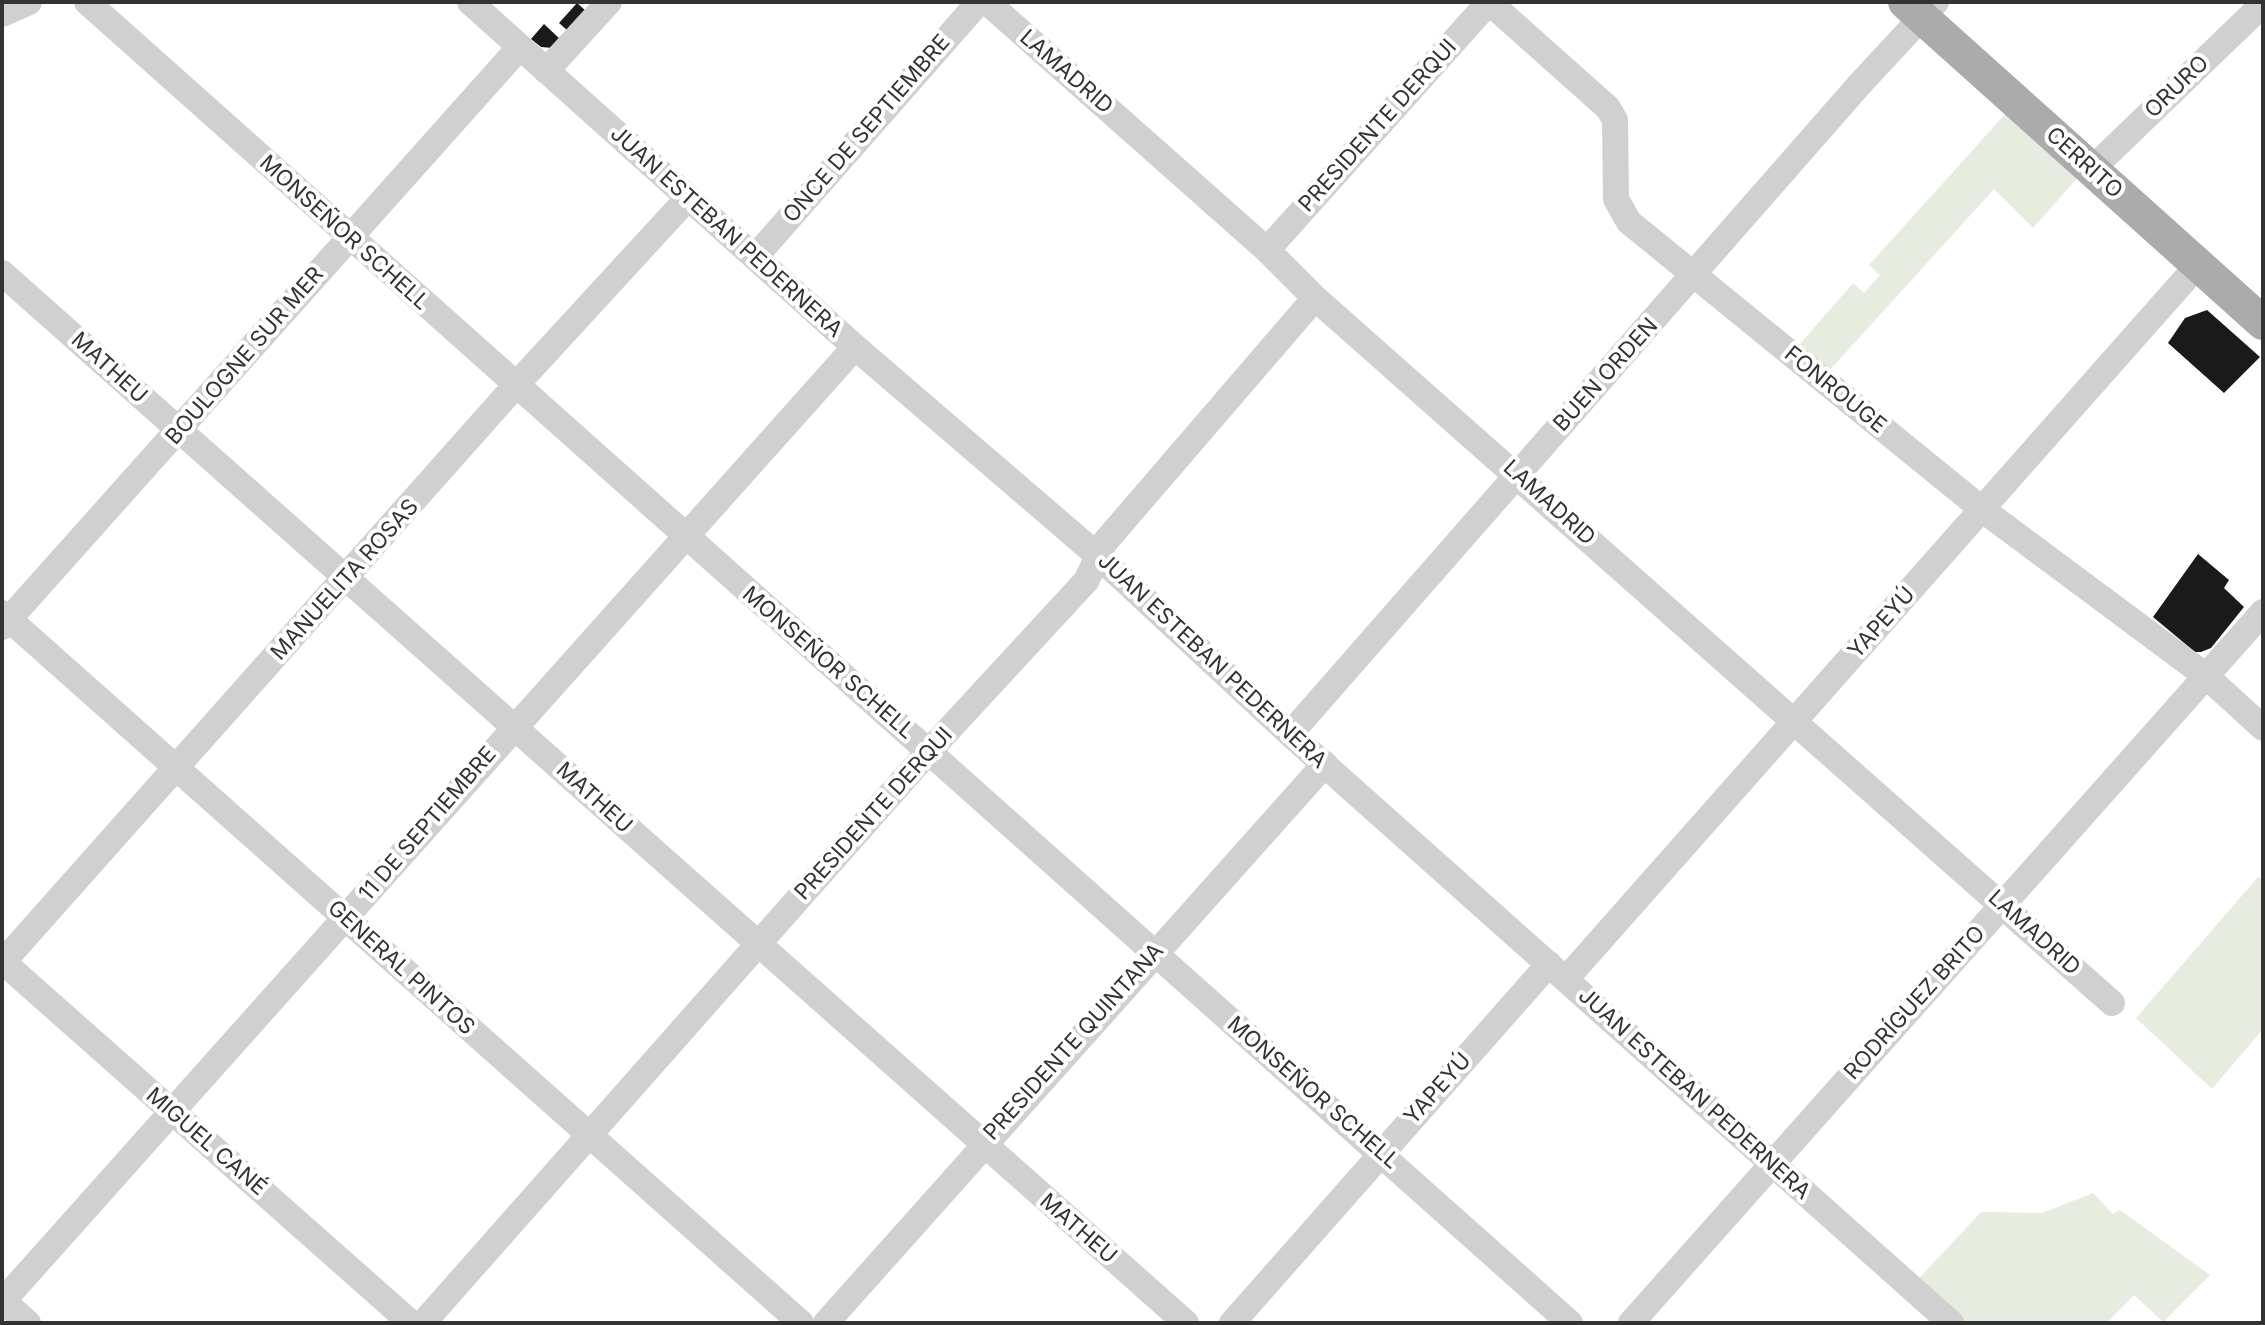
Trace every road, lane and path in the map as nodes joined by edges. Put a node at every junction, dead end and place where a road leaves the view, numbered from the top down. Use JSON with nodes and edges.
{"nodes":[{"id":1,"x":29,"y":2,"type":"edge"},
{"id":2,"x":87,"y":2,"type":"edge"},
{"id":3,"x":470,"y":2,"type":"edge"},
{"id":4,"x":609,"y":2,"type":"edge"},
{"id":5,"x":979,"y":2,"type":"edge"},
{"id":6,"x":987,"y":2,"type":"edge"},
{"id":7,"x":1489,"y":2,"type":"edge"},
{"id":8,"x":2263,"y":4,"type":"edge"},
{"id":9,"x":1921,"y":7,"type":"edge"},
{"id":10,"x":2,"y":14,"type":"edge"},
{"id":11,"x":519,"y":48,"type":"junction"},
{"id":12,"x":546,"y":71,"type":"junction"},
{"id":13,"x":2091,"y":170,"type":"junction"},
{"id":14,"x":688,"y":198,"type":"junction"},
{"id":15,"x":349,"y":238,"type":"junction"},
{"id":16,"x":1267,"y":250,"type":"junction"},
{"id":17,"x":755,"y":257,"type":"junction"},
{"id":18,"x":2197,"y":266,"type":"junction"},
{"id":19,"x":2,"y":273,"type":"edge"},
{"id":20,"x":1695,"y":276,"type":"junction"},
{"id":21,"x":1315,"y":298,"type":"junction"},
{"id":22,"x":2263,"y":323,"type":"edge"},
{"id":23,"x":855,"y":347,"type":"junction"},
{"id":24,"x":516,"y":385,"type":"junction"},
{"id":25,"x":179,"y":431,"type":"junction"},
{"id":26,"x":1517,"y":474,"type":"junction"},
{"id":27,"x":1983,"y":510,"type":"junction"},
{"id":28,"x":683,"y":536,"type":"junction"},
{"id":29,"x":1097,"y":555,"type":"junction"},
{"id":30,"x":347,"y":579,"type":"junction"},
{"id":31,"x":2263,"y":612,"type":"edge"},
{"id":32,"x":4,"y":620,"type":"edge"},
{"id":33,"x":2206,"y":676,"type":"junction"},
{"id":34,"x":1793,"y":722,"type":"junction"},
{"id":35,"x":514,"y":727,"type":"junction"},
{"id":36,"x":2263,"y":728,"type":"edge"},
{"id":37,"x":1290,"y":734,"type":"junction"},
{"id":38,"x":929,"y":751,"type":"junction"},
{"id":39,"x":1325,"y":764,"type":"junction"},
{"id":40,"x":177,"y":768,"type":"junction"},
{"id":41,"x":2004,"y":905,"type":"junction"},
{"id":42,"x":345,"y":918,"type":"junction"},
{"id":43,"x":759,"y":944,"type":"junction"},
{"id":44,"x":1154,"y":953,"type":"junction"},
{"id":45,"x":2,"y":962,"type":"edge"},
{"id":46,"x":1558,"y":971,"type":"junction"},
{"id":47,"x":2112,"y":1003,"type":"dead end"},
{"id":48,"x":173,"y":1113,"type":"junction"},
{"id":49,"x":590,"y":1135,"type":"junction"},
{"id":50,"x":983,"y":1145,"type":"junction"},
{"id":51,"x":1381,"y":1153,"type":"junction"},
{"id":52,"x":1772,"y":1163,"type":"junction"},
{"id":53,"x":2,"y":1301,"type":"edge"},
{"id":54,"x":28,"y":1323,"type":"edge"},
{"id":55,"x":411,"y":1323,"type":"edge"},
{"id":56,"x":423,"y":1323,"type":"edge"},
{"id":57,"x":801,"y":1323,"type":"edge"},
{"id":58,"x":826,"y":1323,"type":"edge"},
{"id":59,"x":1186,"y":1323,"type":"edge"},
{"id":60,"x":1232,"y":1323,"type":"edge"},
{"id":61,"x":1570,"y":1323,"type":"edge"},
{"id":62,"x":1631,"y":1323,"type":"edge"},
{"id":63,"x":1951,"y":1323,"type":"edge"}],
"edges":[{"from":1,"to":10,"type":"street"},
{"from":2,"to":15,"type":"street","name":"MONSEÑOR SCHELL"},
{"from":3,"to":11,"type":"street","name":"JUAN ESTEBAN PEDERNERA"},
{"from":4,"to":12,"type":"street"},
{"from":5,"to":17,"type":"street","name":"ONCE DE SEPTIEMBRE"},
{"from":6,"to":16,"type":"street","name":"LAMADRID"},
{"from":7,"to":16,"type":"street","name":"PRESIDENTE DERQUI"},
{"from":7,"to":20,"type":"street","name":"FONROUGE"},
{"from":8,"to":13,"type":"street","name":"ORURO"},
{"from":9,"to":13,"type":"main road","name":"CERRITO"},
{"from":9,"to":20,"type":"street","name":"BUEN ORDEN"},
{"from":11,"to":12,"type":"street","name":"JUAN ESTEBAN PEDERNERA"},
{"from":11,"to":15,"type":"street","name":"BOULOGNE SUR MER"},
{"from":12,"to":14,"type":"street","name":"JUAN ESTEBAN PEDERNERA"},
{"from":13,"to":18,"type":"main road","name":"CERRITO"},
{"from":14,"to":17,"type":"street","name":"JUAN ESTEBAN PEDERNERA"},
{"from":14,"to":24,"type":"street","name":"MANUELITA ROSAS"},
{"from":15,"to":24,"type":"street","name":"MONSEÑOR SCHELL"},
{"from":15,"to":25,"type":"street","name":"BOULOGNE SUR MER"},
{"from":16,"to":21,"type":"street","name":"LAMADRID"},
{"from":17,"to":23,"type":"street","name":"JUAN ESTEBAN PEDERNERA"},
{"from":18,"to":22,"type":"main road","name":"CERRITO"},
{"from":18,"to":27,"type":"street","name":"YAPEYÚ"},
{"from":19,"to":25,"type":"street","name":"MATHEU"},
{"from":20,"to":26,"type":"street","name":"BUEN ORDEN"},
{"from":20,"to":27,"type":"street","name":"FONROUGE"},
{"from":21,"to":26,"type":"street","name":"LAMADRID"},
{"from":21,"to":29,"type":"street","name":"PRESIDENTE DERQUI"},
{"from":23,"to":28,"type":"street","name":"11 DE SEPTIEMBRE"},
{"from":23,"to":29,"type":"street","name":"JUAN ESTEBAN PEDERNERA"},
{"from":24,"to":28,"type":"street","name":"MONSEÑOR SCHELL"},
{"from":24,"to":30,"type":"street","name":"MANUELITA ROSAS"},
{"from":25,"to":30,"type":"street","name":"MATHEU"},
{"from":25,"to":32,"type":"street","name":"BOULOGNE SUR MER"},
{"from":26,"to":34,"type":"street","name":"LAMADRID"},
{"from":26,"to":37,"type":"street","name":"BUEN ORDEN"},
{"from":27,"to":33,"type":"street","name":"FONROUGE"},
{"from":27,"to":34,"type":"street","name":"YAPEYÚ"},
{"from":28,"to":35,"type":"street","name":"11 DE SEPTIEMBRE"},
{"from":28,"to":38,"type":"street","name":"MONSEÑOR SCHELL"},
{"from":29,"to":37,"type":"street","name":"JUAN ESTEBAN PEDERNERA"},
{"from":29,"to":38,"type":"street","name":"PRESIDENTE DERQUI"},
{"from":30,"to":35,"type":"street","name":"MATHEU"},
{"from":30,"to":40,"type":"street","name":"MANUELITA ROSAS"},
{"from":31,"to":33,"type":"street","name":"RODRÍGUEZ BRITO"},
{"from":32,"to":40,"type":"street","name":"GENERAL PINTOS"},
{"from":33,"to":36,"type":"street","name":"FONROUGE"},
{"from":33,"to":41,"type":"street","name":"RODRÍGUEZ BRITO"},
{"from":34,"to":41,"type":"street","name":"LAMADRID"},
{"from":34,"to":46,"type":"street","name":"YAPEYÚ"},
{"from":35,"to":42,"type":"street","name":"11 DE SEPTIEMBRE"},
{"from":35,"to":43,"type":"street","name":"MATHEU"},
{"from":37,"to":39,"type":"street","name":"JUAN ESTEBAN PEDERNERA"},
{"from":38,"to":43,"type":"street","name":"PRESIDENTE DERQUI"},
{"from":38,"to":44,"type":"street","name":"MONSEÑOR SCHELL"},
{"from":39,"to":44,"type":"street","name":"PRESIDENTE QUINTANA"},
{"from":39,"to":46,"type":"street","name":"JUAN ESTEBAN PEDERNERA"},
{"from":40,"to":42,"type":"street","name":"GENERAL PINTOS"},
{"from":40,"to":45,"type":"street","name":"MANUELITA ROSAS"},
{"from":41,"to":47,"type":"street","name":"LAMADRID"},
{"from":41,"to":52,"type":"street","name":"RODRÍGUEZ BRITO"},
{"from":42,"to":48,"type":"street","name":"11 DE SEPTIEMBRE"},
{"from":42,"to":49,"type":"street","name":"GENERAL PINTOS"},
{"from":43,"to":49,"type":"street","name":"PRESIDENTE DERQUI"},
{"from":43,"to":50,"type":"street","name":"MATHEU"},
{"from":44,"to":50,"type":"street","name":"PRESIDENTE QUINTANA"},
{"from":44,"to":51,"type":"street","name":"MONSEÑOR SCHELL"},
{"from":45,"to":48,"type":"street","name":"MIGUEL CANÉ"},
{"from":46,"to":51,"type":"street","name":"YAPEYÚ"},
{"from":46,"to":52,"type":"street","name":"JUAN ESTEBAN PEDERNERA"},
{"from":48,"to":53,"type":"street","name":"11 DE SEPTIEMBRE"},
{"from":48,"to":55,"type":"street","name":"MIGUEL CANÉ"},
{"from":49,"to":56,"type":"street","name":"PRESIDENTE DERQUI"},
{"from":49,"to":57,"type":"street","name":"GENERAL PINTOS"},
{"from":50,"to":58,"type":"street","name":"PRESIDENTE QUINTANA"},
{"from":50,"to":59,"type":"street","name":"MATHEU"},
{"from":51,"to":60,"type":"street","name":"YAPEYÚ"},
{"from":51,"to":61,"type":"street","name":"MONSEÑOR SCHELL"},
{"from":52,"to":62,"type":"street","name":"RODRÍGUEZ BRITO"},
{"from":52,"to":63,"type":"street","name":"JUAN ESTEBAN PEDERNERA"},
{"from":53,"to":54,"type":"street"}]}
